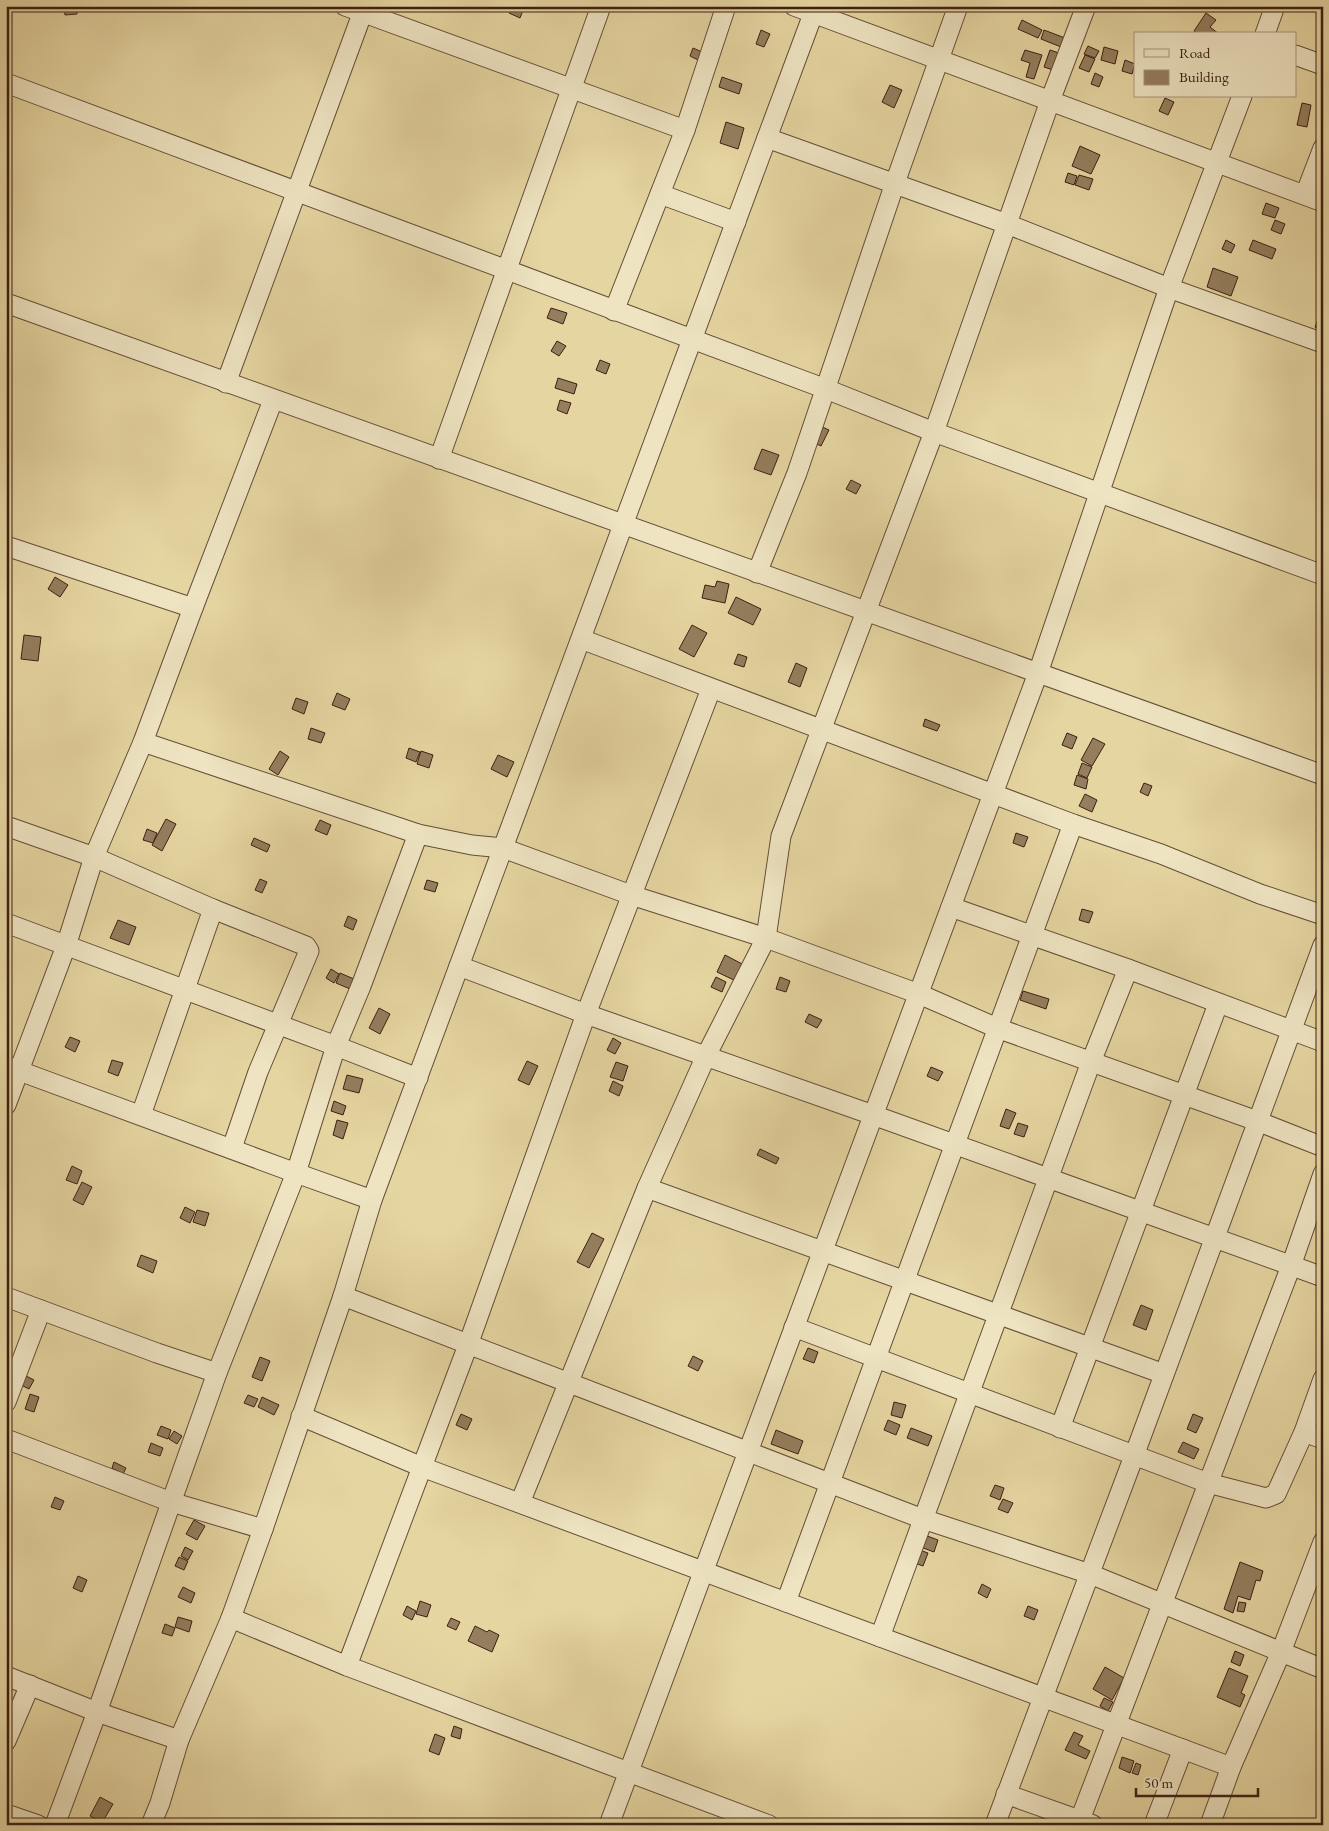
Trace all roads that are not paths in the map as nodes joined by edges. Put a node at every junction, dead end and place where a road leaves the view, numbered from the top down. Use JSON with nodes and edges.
{"nodes":[{"id":1,"x":345,"y":6,"type":"edge"},
{"id":2,"x":601,"y":6,"type":"edge"},
{"id":3,"x":726,"y":6,"type":"edge"},
{"id":4,"x":794,"y":6,"type":"edge"},
{"id":5,"x":958,"y":6,"type":"edge"},
{"id":6,"x":1086,"y":6,"type":"edge"},
{"id":7,"x":1275,"y":6,"type":"edge"},
{"id":8,"x":364,"y":10,"type":"edge"},
{"id":9,"x":815,"y":10,"type":"edge"},
{"id":10,"x":1266,"y":32,"type":"edge"},
{"id":11,"x":1296,"y":55,"type":"edge"},
{"id":12,"x":938,"y":60,"type":"junction"},
{"id":13,"x":1323,"y":65,"type":"edge"},
{"id":14,"x":6,"y":83,"type":"edge"},
{"id":15,"x":571,"y":88,"type":"junction"},
{"id":16,"x":1241,"y":98,"type":"edge"},
{"id":17,"x":1050,"y":101,"type":"junction"},
{"id":18,"x":685,"y":130,"type":"junction"},
{"id":19,"x":767,"y":138,"type":"junction"},
{"id":20,"x":1323,"y":148,"type":"edge"},
{"id":21,"x":1216,"y":163,"type":"junction"},
{"id":22,"x":895,"y":183,"type":"junction"},
{"id":23,"x":296,"y":192,"type":"junction"},
{"id":24,"x":660,"y":194,"type":"junction"},
{"id":25,"x":1314,"y":198,"type":"edge"},
{"id":26,"x":736,"y":222,"type":"junction"},
{"id":27,"x":1007,"y":224,"type":"junction"},
{"id":28,"x":505,"y":270,"type":"junction"},
{"id":29,"x":1168,"y":288,"type":"junction"},
{"id":30,"x":6,"y":303,"type":"edge"},
{"id":31,"x":614,"y":311,"type":"junction"},
{"id":32,"x":692,"y":340,"type":"junction"},
{"id":33,"x":1323,"y":343,"type":"edge"},
{"id":34,"x":226,"y":383,"type":"junction"},
{"id":35,"x":826,"y":390,"type":"junction"},
{"id":36,"x":273,"y":400,"type":"junction"},
{"id":37,"x":934,"y":432,"type":"junction"},
{"id":38,"x":439,"y":459,"type":"junction"},
{"id":39,"x":1100,"y":493,"type":"junction"},
{"id":40,"x":624,"y":525,"type":"junction"},
{"id":41,"x":6,"y":546,"type":"edge"},
{"id":42,"x":758,"y":572,"type":"junction"},
{"id":43,"x":1323,"y":575,"type":"edge"},
{"id":44,"x":193,"y":608,"type":"junction"},
{"id":45,"x":866,"y":610,"type":"junction"},
{"id":46,"x":581,"y":639,"type":"junction"},
{"id":47,"x":1038,"y":673,"type":"junction"},
{"id":48,"x":711,"y":689,"type":"junction"},
{"id":49,"x":821,"y":729,"type":"junction"},
{"id":50,"x":144,"y":742,"type":"junction"},
{"id":51,"x":1323,"y":775,"type":"edge"},
{"id":52,"x":993,"y":794,"type":"junction"},
{"id":53,"x":1073,"y":824,"type":"junction"},
{"id":54,"x":6,"y":826,"type":"edge"},
{"id":55,"x":418,"y":834,"type":"junction"},
{"id":56,"x":503,"y":848,"type":"junction"},
{"id":57,"x":94,"y":857,"type":"junction"},
{"id":58,"x":631,"y":895,"type":"junction"},
{"id":59,"x":951,"y":907,"type":"junction"},
{"id":60,"x":213,"y":909,"type":"junction"},
{"id":61,"x":1323,"y":915,"type":"edge"},
{"id":62,"x":6,"y":923,"type":"edge"},
{"id":63,"x":1031,"y":936,"type":"junction"},
{"id":64,"x":766,"y":938,"type":"junction"},
{"id":65,"x":1323,"y":945,"type":"edge"},
{"id":66,"x":66,"y":946,"type":"junction"},
{"id":67,"x":459,"y":966,"type":"junction"},
{"id":68,"x":1128,"y":969,"type":"junction"},
{"id":69,"x":184,"y":990,"type":"junction"},
{"id":70,"x":919,"y":994,"type":"junction"},
{"id":71,"x":1218,"y":1004,"type":"junction"},
{"id":72,"x":586,"y":1014,"type":"junction"},
{"id":73,"x":278,"y":1025,"type":"junction"},
{"id":74,"x":997,"y":1028,"type":"junction"},
{"id":75,"x":1292,"y":1031,"type":"junction"},
{"id":76,"x":1323,"y":1042,"type":"edge"},
{"id":77,"x":336,"y":1046,"type":"junction"},
{"id":78,"x":706,"y":1056,"type":"junction"},
{"id":79,"x":1091,"y":1062,"type":"junction"},
{"id":80,"x":13,"y":1068,"type":"edge"},
{"id":81,"x":418,"y":1078,"type":"junction"},
{"id":82,"x":1184,"y":1096,"type":"junction"},
{"id":83,"x":6,"y":1104,"type":"edge"},
{"id":84,"x":141,"y":1115,"type":"junction"},
{"id":85,"x":873,"y":1115,"type":"junction"},
{"id":86,"x":1257,"y":1121,"type":"junction"},
{"id":87,"x":954,"y":1145,"type":"junction"},
{"id":88,"x":1323,"y":1147,"type":"edge"},
{"id":89,"x":232,"y":1148,"type":"junction"},
{"id":90,"x":296,"y":1173,"type":"junction"},
{"id":91,"x":1323,"y":1174,"type":"edge"},
{"id":92,"x":1048,"y":1178,"type":"junction"},
{"id":93,"x":647,"y":1188,"type":"junction"},
{"id":94,"x":372,"y":1200,"type":"junction"},
{"id":95,"x":1141,"y":1212,"type":"junction"},
{"id":96,"x":1214,"y":1238,"type":"junction"},
{"id":97,"x":823,"y":1251,"type":"junction"},
{"id":98,"x":1291,"y":1266,"type":"junction"},
{"id":99,"x":1323,"y":1277,"type":"edge"},
{"id":100,"x":904,"y":1281,"type":"junction"},
{"id":101,"x":343,"y":1296,"type":"junction"},
{"id":102,"x":6,"y":1298,"type":"edge"},
{"id":103,"x":41,"y":1310,"type":"junction"},
{"id":104,"x":998,"y":1315,"type":"junction"},
{"id":105,"x":794,"y":1327,"type":"junction"},
{"id":106,"x":468,"y":1345,"type":"junction"},
{"id":107,"x":1090,"y":1348,"type":"junction"},
{"id":108,"x":876,"y":1358,"type":"junction"},
{"id":109,"x":217,"y":1373,"type":"junction"},
{"id":110,"x":1164,"y":1374,"type":"junction"},
{"id":111,"x":1323,"y":1379,"type":"edge"},
{"id":112,"x":570,"y":1382,"type":"junction"},
{"id":113,"x":970,"y":1393,"type":"junction"},
{"id":114,"x":6,"y":1402,"type":"edge"},
{"id":115,"x":302,"y":1416,"type":"junction"},
{"id":116,"x":1060,"y":1428,"type":"junction"},
{"id":117,"x":1304,"y":1432,"type":"junction"},
{"id":118,"x":6,"y":1439,"type":"edge"},
{"id":119,"x":1323,"y":1439,"type":"edge"},
{"id":120,"x":748,"y":1452,"type":"junction"},
{"id":121,"x":1134,"y":1456,"type":"junction"},
{"id":122,"x":422,"y":1467,"type":"junction"},
{"id":123,"x":1208,"y":1483,"type":"junction"},
{"id":124,"x":830,"y":1484,"type":"junction"},
{"id":125,"x":171,"y":1502,"type":"junction"},
{"id":126,"x":520,"y":1503,"type":"junction"},
{"id":127,"x":923,"y":1519,"type":"junction"},
{"id":128,"x":263,"y":1529,"type":"junction"},
{"id":129,"x":1323,"y":1542,"type":"edge"},
{"id":130,"x":703,"y":1571,"type":"junction"},
{"id":131,"x":1090,"y":1574,"type":"junction"},
{"id":132,"x":786,"y":1602,"type":"junction"},
{"id":133,"x":1162,"y":1604,"type":"junction"},
{"id":134,"x":231,"y":1618,"type":"junction"},
{"id":135,"x":880,"y":1637,"type":"junction"},
{"id":136,"x":1281,"y":1652,"type":"junction"},
{"id":137,"x":347,"y":1666,"type":"junction"},
{"id":138,"x":1323,"y":1669,"type":"edge"},
{"id":139,"x":6,"y":1676,"type":"edge"},
{"id":140,"x":30,"y":1685,"type":"junction"},
{"id":141,"x":1043,"y":1697,"type":"junction"},
{"id":142,"x":97,"y":1712,"type":"junction"},
{"id":143,"x":1116,"y":1724,"type":"junction"},
{"id":144,"x":6,"y":1740,"type":"edge"},
{"id":145,"x":179,"y":1740,"type":"junction"},
{"id":146,"x":1183,"y":1749,"type":"junction"},
{"id":147,"x":1231,"y":1767,"type":"junction"},
{"id":148,"x":629,"y":1772,"type":"junction"},
{"id":149,"x":1006,"y":1794,"type":"junction"},
{"id":150,"x":6,"y":1814,"type":"edge"},
{"id":151,"x":1084,"y":1823,"type":"edge"},
{"id":152,"x":38,"y":1825,"type":"edge"},
{"id":153,"x":55,"y":1825,"type":"edge"},
{"id":154,"x":151,"y":1825,"type":"edge"},
{"id":155,"x":609,"y":1825,"type":"edge"},
{"id":156,"x":769,"y":1825,"type":"edge"},
{"id":157,"x":995,"y":1825,"type":"edge"},
{"id":158,"x":1154,"y":1825,"type":"edge"},
{"id":159,"x":1210,"y":1825,"type":"edge"}],
"edges":[{"from":1,"to":8,"type":"street"},
{"from":2,"to":15,"type":"street"},
{"from":3,"to":18,"type":"street"},
{"from":4,"to":9,"type":"street"},
{"from":5,"to":12,"type":"street"},
{"from":6,"to":17,"type":"street"},
{"from":7,"to":10,"type":"street"},
{"from":8,"to":15,"type":"street"},
{"from":8,"to":23,"type":"street"},
{"from":9,"to":12,"type":"street"},
{"from":9,"to":19,"type":"street"},
{"from":11,"to":13,"type":"street"},
{"from":12,"to":17,"type":"street"},
{"from":12,"to":22,"type":"street"},
{"from":14,"to":23,"type":"street"},
{"from":15,"to":18,"type":"street"},
{"from":15,"to":28,"type":"street"},
{"from":16,"to":21,"type":"street"},
{"from":17,"to":21,"type":"street"},
{"from":17,"to":27,"type":"street"},
{"from":18,"to":24,"type":"street"},
{"from":19,"to":22,"type":"street"},
{"from":19,"to":26,"type":"street"},
{"from":20,"to":25,"type":"street"},
{"from":21,"to":25,"type":"street"},
{"from":21,"to":29,"type":"street"},
{"from":22,"to":27,"type":"street"},
{"from":22,"to":35,"type":"street"},
{"from":23,"to":28,"type":"street"},
{"from":23,"to":34,"type":"street"},
{"from":24,"to":26,"type":"street"},
{"from":24,"to":31,"type":"street"},
{"from":26,"to":32,"type":"street"},
{"from":27,"to":29,"type":"street"},
{"from":27,"to":37,"type":"street"},
{"from":28,"to":31,"type":"street"},
{"from":28,"to":38,"type":"street"},
{"from":29,"to":33,"type":"street"},
{"from":29,"to":39,"type":"street"},
{"from":30,"to":34,"type":"street"},
{"from":31,"to":32,"type":"street"},
{"from":32,"to":35,"type":"street"},
{"from":32,"to":40,"type":"street"},
{"from":34,"to":36,"type":"street"},
{"from":35,"to":37,"type":"street"},
{"from":35,"to":42,"type":"street"},
{"from":36,"to":38,"type":"street"},
{"from":36,"to":44,"type":"street"},
{"from":37,"to":39,"type":"street"},
{"from":37,"to":45,"type":"street"},
{"from":38,"to":40,"type":"street"},
{"from":39,"to":43,"type":"street"},
{"from":39,"to":47,"type":"street"},
{"from":40,"to":42,"type":"street"},
{"from":40,"to":46,"type":"street"},
{"from":41,"to":44,"type":"street"},
{"from":42,"to":45,"type":"street"},
{"from":44,"to":50,"type":"street"},
{"from":45,"to":47,"type":"street"},
{"from":45,"to":49,"type":"street"},
{"from":46,"to":48,"type":"street"},
{"from":46,"to":56,"type":"street"},
{"from":47,"to":51,"type":"street"},
{"from":47,"to":52,"type":"street"},
{"from":48,"to":49,"type":"street"},
{"from":48,"to":58,"type":"street"},
{"from":49,"to":52,"type":"street"},
{"from":49,"to":64,"type":"street"},
{"from":50,"to":55,"type":"street"},
{"from":50,"to":57,"type":"street"},
{"from":52,"to":53,"type":"street"},
{"from":52,"to":59,"type":"street"},
{"from":53,"to":61,"type":"street"},
{"from":53,"to":63,"type":"street"},
{"from":54,"to":57,"type":"street"},
{"from":55,"to":56,"type":"street"},
{"from":55,"to":77,"type":"street"},
{"from":56,"to":58,"type":"street"},
{"from":56,"to":67,"type":"street"},
{"from":57,"to":60,"type":"street"},
{"from":57,"to":66,"type":"street"},
{"from":58,"to":64,"type":"street"},
{"from":58,"to":72,"type":"street"},
{"from":59,"to":63,"type":"street"},
{"from":59,"to":70,"type":"street"},
{"from":60,"to":69,"type":"street"},
{"from":60,"to":73,"type":"street"},
{"from":62,"to":66,"type":"street"},
{"from":63,"to":68,"type":"street"},
{"from":63,"to":74,"type":"street"},
{"from":64,"to":70,"type":"street"},
{"from":64,"to":78,"type":"street"},
{"from":65,"to":75,"type":"street"},
{"from":66,"to":69,"type":"street"},
{"from":66,"to":80,"type":"street"},
{"from":67,"to":72,"type":"street"},
{"from":67,"to":81,"type":"street"},
{"from":68,"to":71,"type":"street"},
{"from":68,"to":79,"type":"street"},
{"from":69,"to":73,"type":"street"},
{"from":69,"to":84,"type":"street"},
{"from":70,"to":74,"type":"street"},
{"from":70,"to":85,"type":"street"},
{"from":71,"to":75,"type":"street"},
{"from":71,"to":82,"type":"street"},
{"from":72,"to":78,"type":"street"},
{"from":72,"to":106,"type":"street"},
{"from":73,"to":77,"type":"street"},
{"from":73,"to":89,"type":"street"},
{"from":74,"to":79,"type":"street"},
{"from":74,"to":87,"type":"street"},
{"from":75,"to":76,"type":"street"},
{"from":75,"to":86,"type":"street"},
{"from":77,"to":81,"type":"street"},
{"from":77,"to":90,"type":"street"},
{"from":78,"to":85,"type":"street"},
{"from":78,"to":93,"type":"street"},
{"from":79,"to":82,"type":"street"},
{"from":79,"to":92,"type":"street"},
{"from":80,"to":83,"type":"street"},
{"from":80,"to":84,"type":"street"},
{"from":81,"to":94,"type":"street"},
{"from":82,"to":86,"type":"street"},
{"from":82,"to":95,"type":"street"},
{"from":84,"to":89,"type":"street"},
{"from":85,"to":87,"type":"street"},
{"from":85,"to":97,"type":"street"},
{"from":86,"to":88,"type":"street"},
{"from":86,"to":96,"type":"street"},
{"from":87,"to":92,"type":"street"},
{"from":87,"to":100,"type":"street"},
{"from":89,"to":90,"type":"street"},
{"from":90,"to":94,"type":"street"},
{"from":90,"to":109,"type":"street"},
{"from":91,"to":98,"type":"street"},
{"from":92,"to":95,"type":"street"},
{"from":92,"to":104,"type":"street"},
{"from":93,"to":97,"type":"street"},
{"from":93,"to":112,"type":"street"},
{"from":94,"to":101,"type":"street"},
{"from":95,"to":96,"type":"street"},
{"from":95,"to":107,"type":"street"},
{"from":96,"to":98,"type":"street"},
{"from":96,"to":110,"type":"street"},
{"from":97,"to":100,"type":"street"},
{"from":97,"to":105,"type":"street"},
{"from":98,"to":99,"type":"street"},
{"from":98,"to":123,"type":"street"},
{"from":100,"to":104,"type":"street"},
{"from":100,"to":108,"type":"street"},
{"from":101,"to":106,"type":"street"},
{"from":101,"to":115,"type":"street"},
{"from":102,"to":103,"type":"street"},
{"from":103,"to":109,"type":"street"},
{"from":103,"to":114,"type":"street"},
{"from":104,"to":107,"type":"street"},
{"from":104,"to":113,"type":"street"},
{"from":105,"to":108,"type":"street"},
{"from":105,"to":120,"type":"street"},
{"from":106,"to":112,"type":"street"},
{"from":106,"to":122,"type":"street"},
{"from":107,"to":110,"type":"street"},
{"from":107,"to":116,"type":"street"},
{"from":108,"to":113,"type":"street"},
{"from":108,"to":124,"type":"street"},
{"from":109,"to":125,"type":"street"},
{"from":110,"to":121,"type":"street"},
{"from":111,"to":117,"type":"street"},
{"from":112,"to":120,"type":"street"},
{"from":112,"to":126,"type":"street"},
{"from":113,"to":116,"type":"street"},
{"from":113,"to":127,"type":"street"},
{"from":115,"to":122,"type":"street"},
{"from":115,"to":128,"type":"street"},
{"from":116,"to":121,"type":"street"},
{"from":117,"to":119,"type":"street"},
{"from":117,"to":123,"type":"street"},
{"from":118,"to":125,"type":"street"},
{"from":120,"to":124,"type":"street"},
{"from":120,"to":130,"type":"street"},
{"from":121,"to":123,"type":"street"},
{"from":121,"to":131,"type":"street"},
{"from":122,"to":126,"type":"street"},
{"from":122,"to":137,"type":"street"},
{"from":123,"to":133,"type":"street"},
{"from":124,"to":127,"type":"street"},
{"from":124,"to":132,"type":"street"},
{"from":125,"to":128,"type":"street"},
{"from":125,"to":142,"type":"street"},
{"from":126,"to":130,"type":"street"},
{"from":127,"to":131,"type":"street"},
{"from":127,"to":135,"type":"street"},
{"from":128,"to":134,"type":"street"},
{"from":129,"to":136,"type":"street"},
{"from":130,"to":132,"type":"street"},
{"from":130,"to":148,"type":"street"},
{"from":131,"to":133,"type":"street"},
{"from":131,"to":141,"type":"street"},
{"from":132,"to":135,"type":"street"},
{"from":133,"to":136,"type":"street"},
{"from":133,"to":143,"type":"street"},
{"from":134,"to":137,"type":"street"},
{"from":134,"to":145,"type":"street"},
{"from":135,"to":141,"type":"street"},
{"from":136,"to":138,"type":"street"},
{"from":136,"to":147,"type":"street"},
{"from":137,"to":148,"type":"street"},
{"from":139,"to":140,"type":"street"},
{"from":140,"to":142,"type":"street"},
{"from":140,"to":144,"type":"street"},
{"from":141,"to":143,"type":"street"},
{"from":141,"to":149,"type":"street"},
{"from":142,"to":145,"type":"street"},
{"from":142,"to":153,"type":"street"},
{"from":143,"to":146,"type":"street"},
{"from":143,"to":151,"type":"street"},
{"from":145,"to":154,"type":"street"},
{"from":146,"to":147,"type":"street"},
{"from":146,"to":158,"type":"street"},
{"from":147,"to":159,"type":"street"},
{"from":148,"to":155,"type":"street"},
{"from":148,"to":156,"type":"street"},
{"from":149,"to":151,"type":"street"},
{"from":149,"to":157,"type":"street"},
{"from":150,"to":152,"type":"street"}]}
